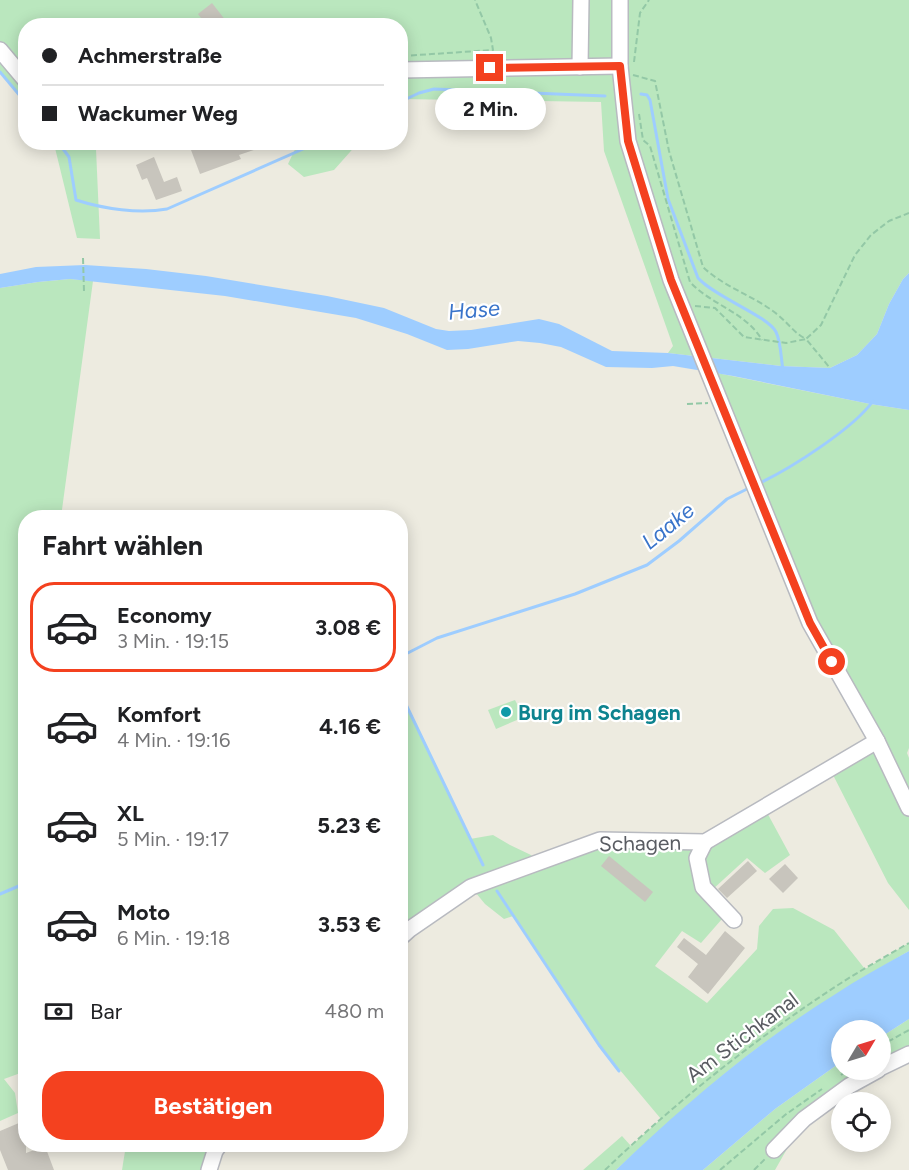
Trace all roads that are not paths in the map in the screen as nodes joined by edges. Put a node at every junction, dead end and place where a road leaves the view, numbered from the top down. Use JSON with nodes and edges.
{"nodes":[{"id":1,"x":581,"y":0,"type":"edge"},
{"id":2,"x":620,"y":0,"type":"edge"},
{"id":3,"x":0,"y":50,"type":"edge"},
{"id":4,"x":580,"y":67,"type":"junction"},
{"id":5,"x":408,"y":70,"type":"edge"},
{"id":6,"x":626,"y":70,"type":"junction"},
{"id":7,"x":18,"y":71,"type":"edge"},
{"id":8,"x":877,"y":741,"type":"junction"},
{"id":9,"x":909,"y":808,"type":"edge"},
{"id":10,"x":705,"y":842,"type":"junction"},
{"id":11,"x":734,"y":920,"type":"dead end"},
{"id":12,"x":408,"y":931,"type":"edge"},
{"id":13,"x":909,"y":1054,"type":"edge"},
{"id":14,"x":891,"y":1063,"type":"edge"},
{"id":15,"x":860,"y":1080,"type":"edge"},
{"id":16,"x":774,"y":1150,"type":"road end"},
{"id":17,"x":215,"y":1152,"type":"edge"},
{"id":18,"x":209,"y":1170,"type":"edge"}],
"edges":[{"from":1,"to":4,"type":"street"},
{"from":2,"to":6,"type":"street"},
{"from":3,"to":7,"type":"street"},
{"from":4,"to":5,"type":"street"},
{"from":4,"to":6,"type":"street"},
{"from":6,"to":8,"type":"street"},
{"from":8,"to":9,"type":"street"},
{"from":8,"to":10,"type":"street","name":"Schagen"},
{"from":10,"to":11,"type":"street"},
{"from":10,"to":12,"type":"street","name":"Schagen"},
{"from":13,"to":14,"type":"street"},
{"from":15,"to":16,"type":"street"},
{"from":17,"to":18,"type":"street"}]}
